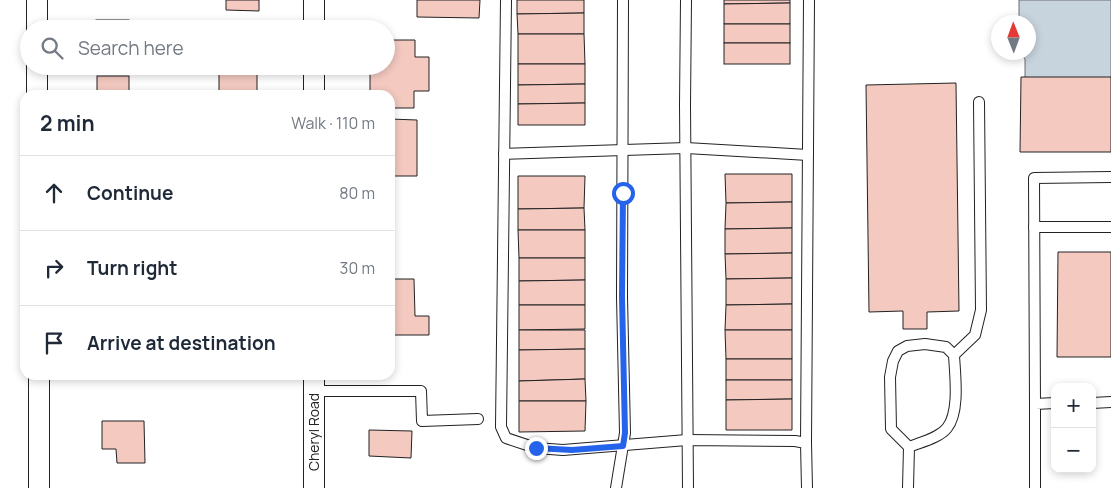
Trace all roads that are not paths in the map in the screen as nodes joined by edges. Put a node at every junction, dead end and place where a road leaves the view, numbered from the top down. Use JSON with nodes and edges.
{"nodes":[{"id":1,"x":37,"y":0,"type":"edge"},
{"id":2,"x":314,"y":0,"type":"edge"},
{"id":3,"x":506,"y":0,"type":"edge"},
{"id":4,"x":623,"y":0,"type":"edge"},
{"id":5,"x":686,"y":0,"type":"edge"},
{"id":6,"x":809,"y":0,"type":"edge"},
{"id":7,"x":37,"y":20,"type":"edge"},
{"id":8,"x":314,"y":20,"type":"edge"},
{"id":9,"x":37,"y":75,"type":"edge"},
{"id":10,"x":314,"y":75,"type":"edge"},
{"id":11,"x":37,"y":90,"type":"edge"},
{"id":12,"x":314,"y":90,"type":"edge"},
{"id":13,"x":979,"y":102,"type":"dead end"},
{"id":14,"x":686,"y":148,"type":"junction"},
{"id":15,"x":623,"y":150,"type":"junction"},
{"id":16,"x":504,"y":154,"type":"junction"},
{"id":17,"x":808,"y":155,"type":"junction"},
{"id":18,"x":1111,"y":177,"type":"edge"},
{"id":19,"x":1034,"y":227,"type":"junction"},
{"id":20,"x":1111,"y":227,"type":"edge"},
{"id":21,"x":954,"y":355,"type":"junction"},
{"id":22,"x":39,"y":380,"type":"edge"},
{"id":23,"x":314,"y":383,"type":"edge"},
{"id":24,"x":1111,"y":402,"type":"edge"},
{"id":25,"x":1051,"y":403,"type":"edge"},
{"id":26,"x":1096,"y":403,"type":"edge"},
{"id":27,"x":1035,"y":404,"type":"junction"},
{"id":28,"x":478,"y":419,"type":"dead end"},
{"id":29,"x":687,"y":440,"type":"junction"},
{"id":30,"x":806,"y":443,"type":"junction"},
{"id":31,"x":623,"y":446,"type":"junction"},
{"id":32,"x":909,"y":447,"type":"junction"},
{"id":33,"x":39,"y":488,"type":"edge"},
{"id":34,"x":314,"y":488,"type":"edge"},
{"id":35,"x":616,"y":488,"type":"edge"},
{"id":36,"x":688,"y":488,"type":"edge"},
{"id":37,"x":807,"y":488,"type":"edge"},
{"id":38,"x":908,"y":488,"type":"edge"},
{"id":39,"x":1035,"y":488,"type":"edge"}],
"edges":[{"from":1,"to":7,"type":"street"},
{"from":2,"to":8,"type":"street"},
{"from":3,"to":16,"type":"lane"},
{"from":4,"to":15,"type":"lane"},
{"from":5,"to":14,"type":"lane"},
{"from":6,"to":17,"type":"lane"},
{"from":9,"to":11,"type":"street"},
{"from":10,"to":12,"type":"street"},
{"from":13,"to":21,"type":"lane"},
{"from":14,"to":15,"type":"lane"},
{"from":14,"to":17,"type":"lane"},
{"from":14,"to":29,"type":"lane"},
{"from":15,"to":16,"type":"lane"},
{"from":15,"to":31,"type":"lane"},
{"from":16,"to":31,"type":"lane"},
{"from":17,"to":30,"type":"lane"},
{"from":18,"to":19,"type":"lane"},
{"from":19,"to":20,"type":"lane"},
{"from":19,"to":27,"type":"lane"},
{"from":21,"to":32,"type":"lane"},
{"from":21,"to":32,"type":"lane"},
{"from":22,"to":33,"type":"street"},
{"from":23,"to":28,"type":"lane"},
{"from":23,"to":34,"type":"street","name":"Cheryl Road"},
{"from":24,"to":26,"type":"lane"},
{"from":25,"to":27,"type":"lane"},
{"from":27,"to":39,"type":"lane"},
{"from":29,"to":30,"type":"lane"},
{"from":29,"to":31,"type":"lane"},
{"from":29,"to":36,"type":"lane"},
{"from":30,"to":37,"type":"lane"},
{"from":31,"to":35,"type":"lane"},
{"from":32,"to":38,"type":"lane"}]}
